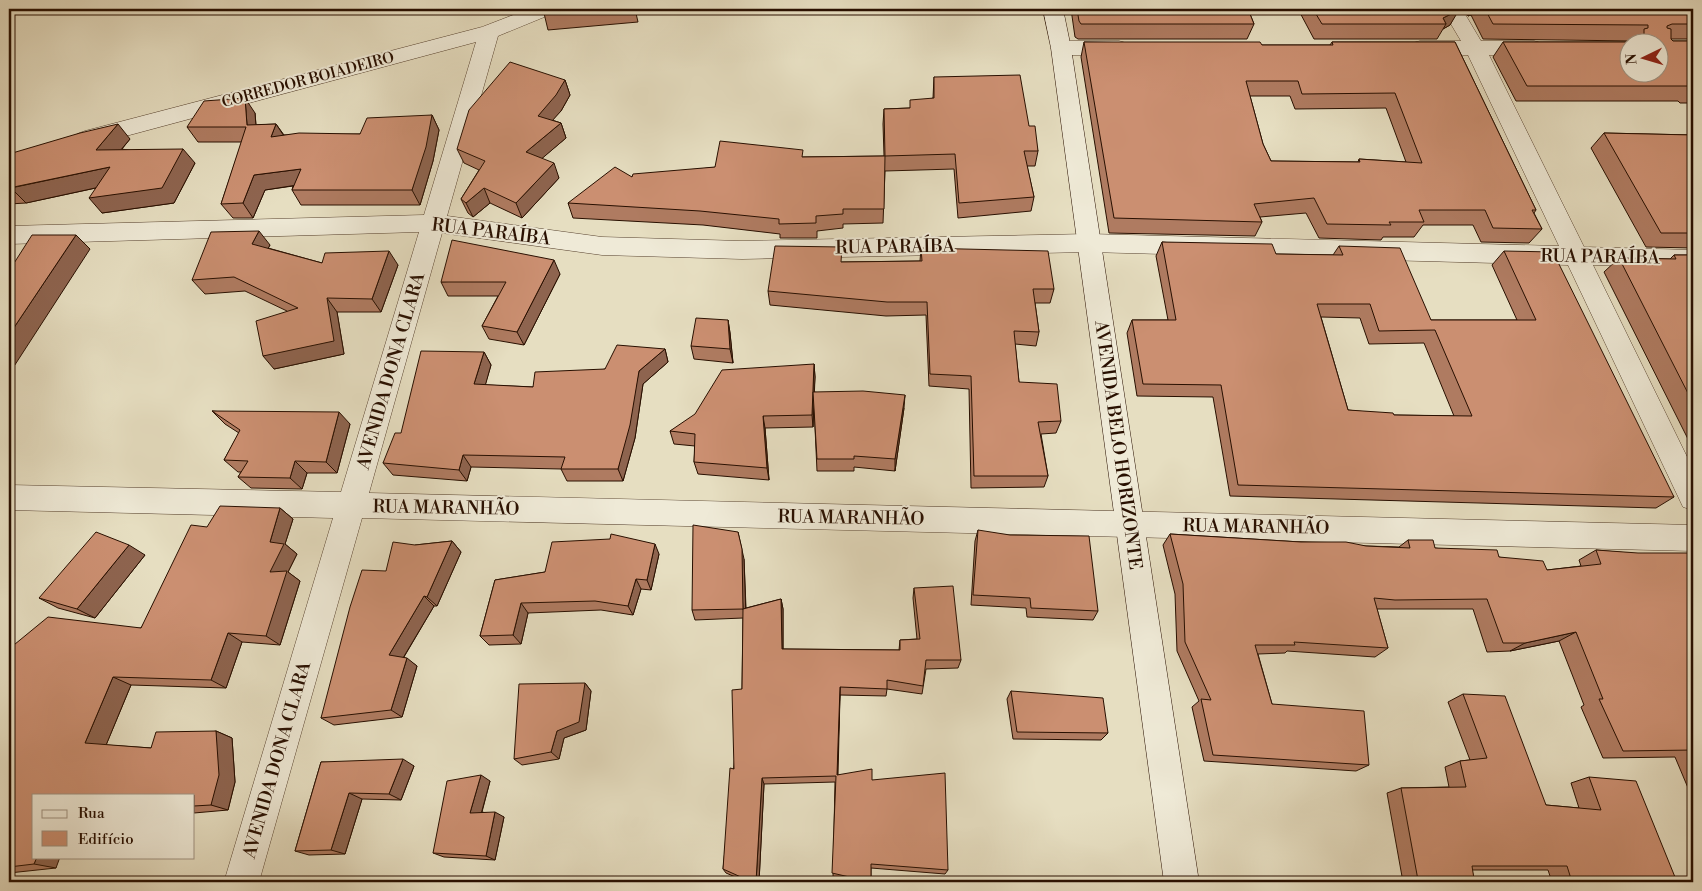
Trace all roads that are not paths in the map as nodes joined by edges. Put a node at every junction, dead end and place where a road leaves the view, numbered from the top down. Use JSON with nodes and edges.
{"nodes":[{"id":1,"x":547,"y":9,"type":"edge"},
{"id":2,"x":1053,"y":9,"type":"edge"},
{"id":3,"x":1452,"y":9,"type":"edge"},
{"id":4,"x":489,"y":32,"type":"junction"},
{"id":5,"x":1061,"y":48,"type":"junction"},
{"id":6,"x":1140,"y":48,"type":"edge"},
{"id":7,"x":1396,"y":48,"type":"edge"},
{"id":8,"x":1475,"y":48,"type":"junction"},
{"id":9,"x":1552,"y":48,"type":"edge"},
{"id":10,"x":66,"y":144,"type":"edge"},
{"id":11,"x":434,"y":222,"type":"junction"},
{"id":12,"x":9,"y":235,"type":"edge"},
{"id":13,"x":1089,"y":243,"type":"junction"},
{"id":14,"x":1576,"y":257,"type":"junction"},
{"id":15,"x":1693,"y":259,"type":"edge"},
{"id":16,"x":9,"y":497,"type":"edge"},
{"id":17,"x":1693,"y":498,"type":"edge"},
{"id":18,"x":351,"y":505,"type":"junction"},
{"id":19,"x":1130,"y":524,"type":"junction"},
{"id":20,"x":1693,"y":538,"type":"edge"},
{"id":21,"x":242,"y":882,"type":"edge"},
{"id":22,"x":1182,"y":882,"type":"edge"}],
"edges":[{"from":1,"to":4,"type":"street","name":"CORREDOR BOIADEIRO"},
{"from":2,"to":5,"type":"street","name":"AVENIDA BELO HORIZONTE"},
{"from":3,"to":8,"type":"street"},
{"from":4,"to":10,"type":"street","name":"CORREDOR BOIADEIRO"},
{"from":4,"to":11,"type":"street","name":"AVENIDA DONA CLARA"},
{"from":5,"to":6,"type":"street"},
{"from":5,"to":13,"type":"street","name":"AVENIDA BELO HORIZONTE"},
{"from":7,"to":8,"type":"street"},
{"from":8,"to":9,"type":"street"},
{"from":8,"to":14,"type":"street"},
{"from":11,"to":12,"type":"street","name":"RUA PARAÍBA"},
{"from":11,"to":13,"type":"street","name":"RUA PARAÍBA"},
{"from":11,"to":18,"type":"street","name":"AVENIDA DONA CLARA"},
{"from":13,"to":14,"type":"street","name":"RUA PARAÍBA"},
{"from":13,"to":19,"type":"street","name":"AVENIDA BELO HORIZONTE"},
{"from":14,"to":15,"type":"street","name":"RUA PARAÍBA"},
{"from":14,"to":17,"type":"street"},
{"from":16,"to":18,"type":"street","name":"RUA MARANHÃO"},
{"from":18,"to":19,"type":"street","name":"RUA MARANHÃO"},
{"from":18,"to":21,"type":"street","name":"AVENIDA DONA CLARA"},
{"from":19,"to":20,"type":"street","name":"RUA MARANHÃO"},
{"from":19,"to":22,"type":"street","name":"AVENIDA BELO HORIZONTE"}]}
